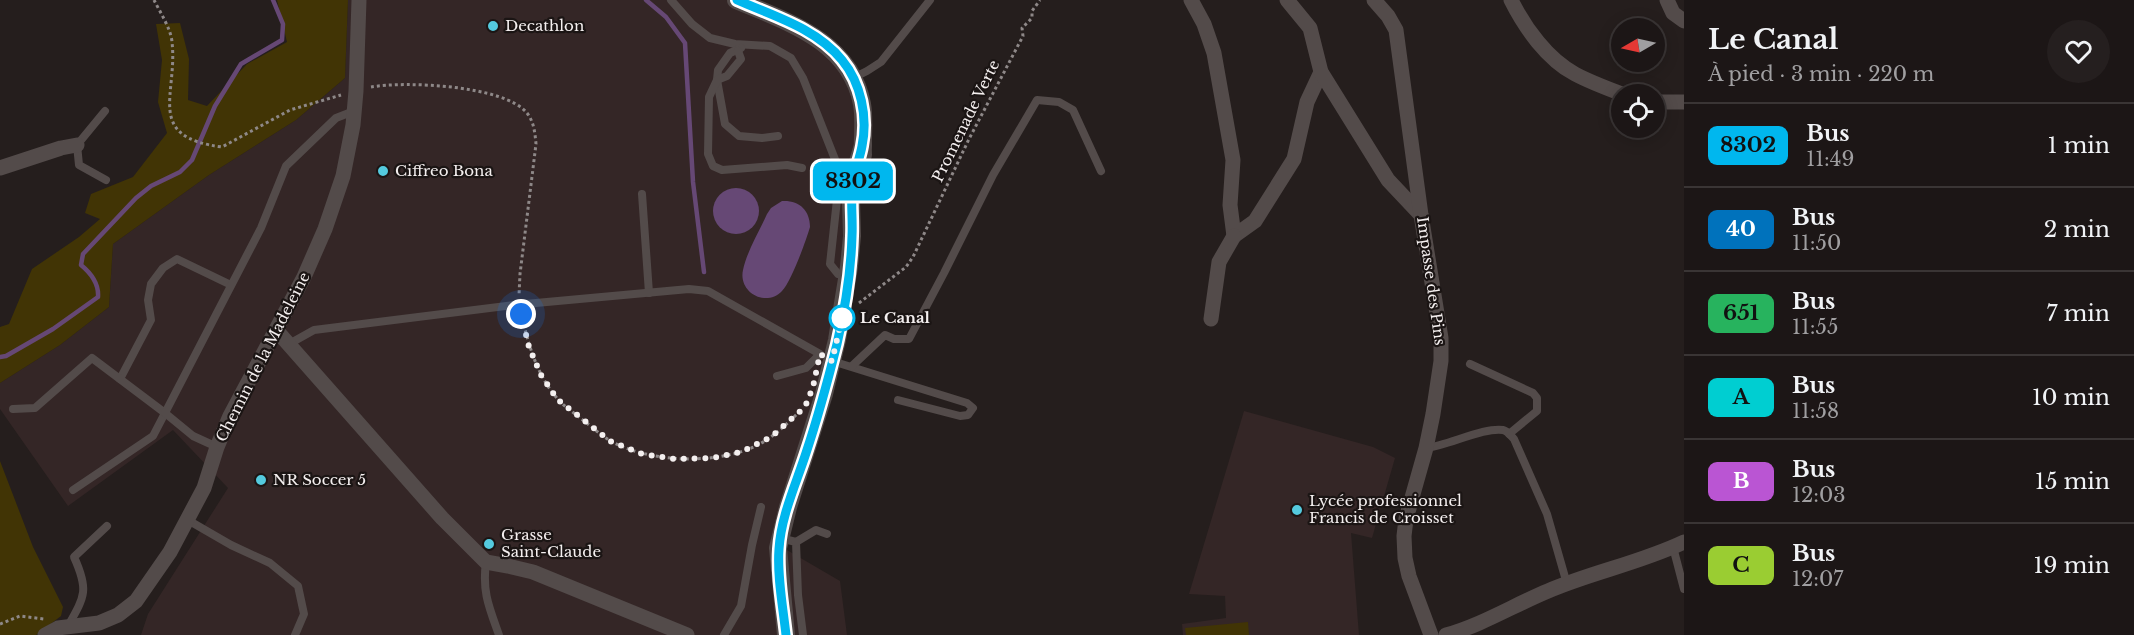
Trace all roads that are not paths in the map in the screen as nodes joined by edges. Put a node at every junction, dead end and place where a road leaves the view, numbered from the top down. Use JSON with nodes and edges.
{"nodes":[{"id":1,"x":359,"y":0,"type":"edge"},
{"id":2,"x":671,"y":0,"type":"edge"},
{"id":3,"x":736,"y":0,"type":"edge"},
{"id":4,"x":930,"y":0,"type":"edge"},
{"id":5,"x":1191,"y":0,"type":"edge"},
{"id":6,"x":1287,"y":0,"type":"edge"},
{"id":7,"x":1374,"y":0,"type":"edge"},
{"id":8,"x":1511,"y":0,"type":"edge"},
{"id":9,"x":1667,"y":0,"type":"edge"},
{"id":10,"x":1684,"y":21,"type":"edge"},
{"id":11,"x":741,"y":48,"type":"junction"},
{"id":12,"x":1321,"y":72,"type":"junction"},
{"id":13,"x":853,"y":78,"type":"junction"},
{"id":14,"x":717,"y":80,"type":"junction"},
{"id":15,"x":1611,"y":89,"type":"edge"},
{"id":16,"x":1665,"y":102,"type":"edge"},
{"id":17,"x":1684,"y":102,"type":"edge"},
{"id":18,"x":105,"y":111,"type":"dead end"},
{"id":19,"x":354,"y":111,"type":"junction"},
{"id":20,"x":778,"y":136,"type":"dead end"},
{"id":21,"x":76,"y":145,"type":"junction"},
{"id":22,"x":0,"y":168,"type":"edge"},
{"id":23,"x":802,"y":168,"type":"dead end"},
{"id":24,"x":1101,"y":171,"type":"dead end"},
{"id":25,"x":106,"y":180,"type":"dead end"},
{"id":26,"x":642,"y":194,"type":"dead end"},
{"id":27,"x":1421,"y":215,"type":"junction"},
{"id":28,"x":1234,"y":236,"type":"junction"},
{"id":29,"x":848,"y":276,"type":"junction"},
{"id":30,"x":231,"y":285,"type":"junction"},
{"id":31,"x":649,"y":293,"type":"junction"},
{"id":32,"x":1211,"y":319,"type":"dead end"},
{"id":33,"x":277,"y":331,"type":"junction"},
{"id":34,"x":289,"y":344,"type":"junction"},
{"id":35,"x":826,"y":358,"type":"junction"},
{"id":36,"x":1470,"y":364,"type":"dead end"},
{"id":37,"x":852,"y":366,"type":"junction"},
{"id":38,"x":777,"y":376,"type":"dead end"},
{"id":39,"x":120,"y":379,"type":"junction"},
{"id":40,"x":898,"y":400,"type":"dead end"},
{"id":41,"x":13,"y":409,"type":"dead end"},
{"id":42,"x":165,"y":413,"type":"junction"},
{"id":43,"x":1509,"y":434,"type":"junction"},
{"id":44,"x":217,"y":447,"type":"junction"},
{"id":45,"x":1426,"y":448,"type":"junction"},
{"id":46,"x":73,"y":490,"type":"dead end"},
{"id":47,"x":761,"y":507,"type":"dead end"},
{"id":48,"x":186,"y":519,"type":"junction"},
{"id":49,"x":107,"y":526,"type":"dead end"},
{"id":50,"x":827,"y":534,"type":"dead end"},
{"id":51,"x":788,"y":540,"type":"junction"},
{"id":52,"x":1679,"y":545,"type":"edge"},
{"id":53,"x":486,"y":562,"type":"junction"},
{"id":54,"x":1567,"y":584,"type":"junction"},
{"id":55,"x":1684,"y":589,"type":"edge"},
{"id":56,"x":57,"y":630,"type":"edge"},
{"id":57,"x":295,"y":635,"type":"edge"},
{"id":58,"x":499,"y":635,"type":"edge"},
{"id":59,"x":687,"y":635,"type":"edge"},
{"id":60,"x":724,"y":635,"type":"edge"},
{"id":61,"x":786,"y":635,"type":"edge"},
{"id":62,"x":803,"y":635,"type":"edge"},
{"id":63,"x":1431,"y":635,"type":"edge"},
{"id":64,"x":1446,"y":635,"type":"edge"}],
"edges":[{"from":1,"to":19,"type":"street","name":"Chemin de la Madeleine"},
{"from":2,"to":11,"type":"lane"},
{"from":3,"to":13,"type":"main road"},
{"from":4,"to":13,"type":"lane"},
{"from":5,"to":28,"type":"street"},
{"from":6,"to":12,"type":"street"},
{"from":7,"to":27,"type":"street","name":"Impasse des Pins"},
{"from":8,"to":15,"type":"street"},
{"from":9,"to":10,"type":"street"},
{"from":11,"to":14,"type":"lane"},
{"from":11,"to":29,"type":"lane"},
{"from":12,"to":27,"type":"street"},
{"from":12,"to":28,"type":"street"},
{"from":13,"to":29,"type":"main road"},
{"from":14,"to":20,"type":"lane"},
{"from":14,"to":23,"type":"lane"},
{"from":16,"to":17,"type":"street"},
{"from":18,"to":21,"type":"lane"},
{"from":19,"to":30,"type":"lane"},
{"from":19,"to":33,"type":"street","name":"Chemin de la Madeleine"},
{"from":21,"to":22,"type":"street"},
{"from":21,"to":25,"type":"lane"},
{"from":24,"to":37,"type":"lane"},
{"from":26,"to":31,"type":"lane"},
{"from":27,"to":45,"type":"street","name":"Impasse des Pins"},
{"from":28,"to":32,"type":"street"},
{"from":29,"to":35,"type":"main road"},
{"from":30,"to":39,"type":"lane"},
{"from":30,"to":42,"type":"lane"},
{"from":31,"to":34,"type":"lane"},
{"from":31,"to":35,"type":"lane"},
{"from":33,"to":34,"type":"street"},
{"from":33,"to":44,"type":"street","name":"Chemin de la Madeleine"},
{"from":34,"to":53,"type":"street"},
{"from":35,"to":37,"type":"lane"},
{"from":35,"to":38,"type":"lane"},
{"from":35,"to":51,"type":"main road"},
{"from":36,"to":43,"type":"lane"},
{"from":37,"to":40,"type":"lane"},
{"from":39,"to":41,"type":"lane"},
{"from":39,"to":42,"type":"lane"},
{"from":42,"to":44,"type":"lane"},
{"from":42,"to":46,"type":"lane"},
{"from":43,"to":45,"type":"lane"},
{"from":43,"to":54,"type":"lane"},
{"from":44,"to":48,"type":"street","name":"Chemin de la Madeleine"},
{"from":45,"to":63,"type":"street","name":"Impasse des Pins"},
{"from":47,"to":60,"type":"lane"},
{"from":48,"to":56,"type":"street","name":"Chemin de la Madeleine"},
{"from":48,"to":57,"type":"lane"},
{"from":49,"to":56,"type":"lane"},
{"from":50,"to":51,"type":"lane"},
{"from":51,"to":61,"type":"main road"},
{"from":51,"to":62,"type":"lane"},
{"from":52,"to":54,"type":"street"},
{"from":52,"to":55,"type":"lane"},
{"from":53,"to":58,"type":"lane"},
{"from":53,"to":59,"type":"street"},
{"from":54,"to":64,"type":"street"}]}
